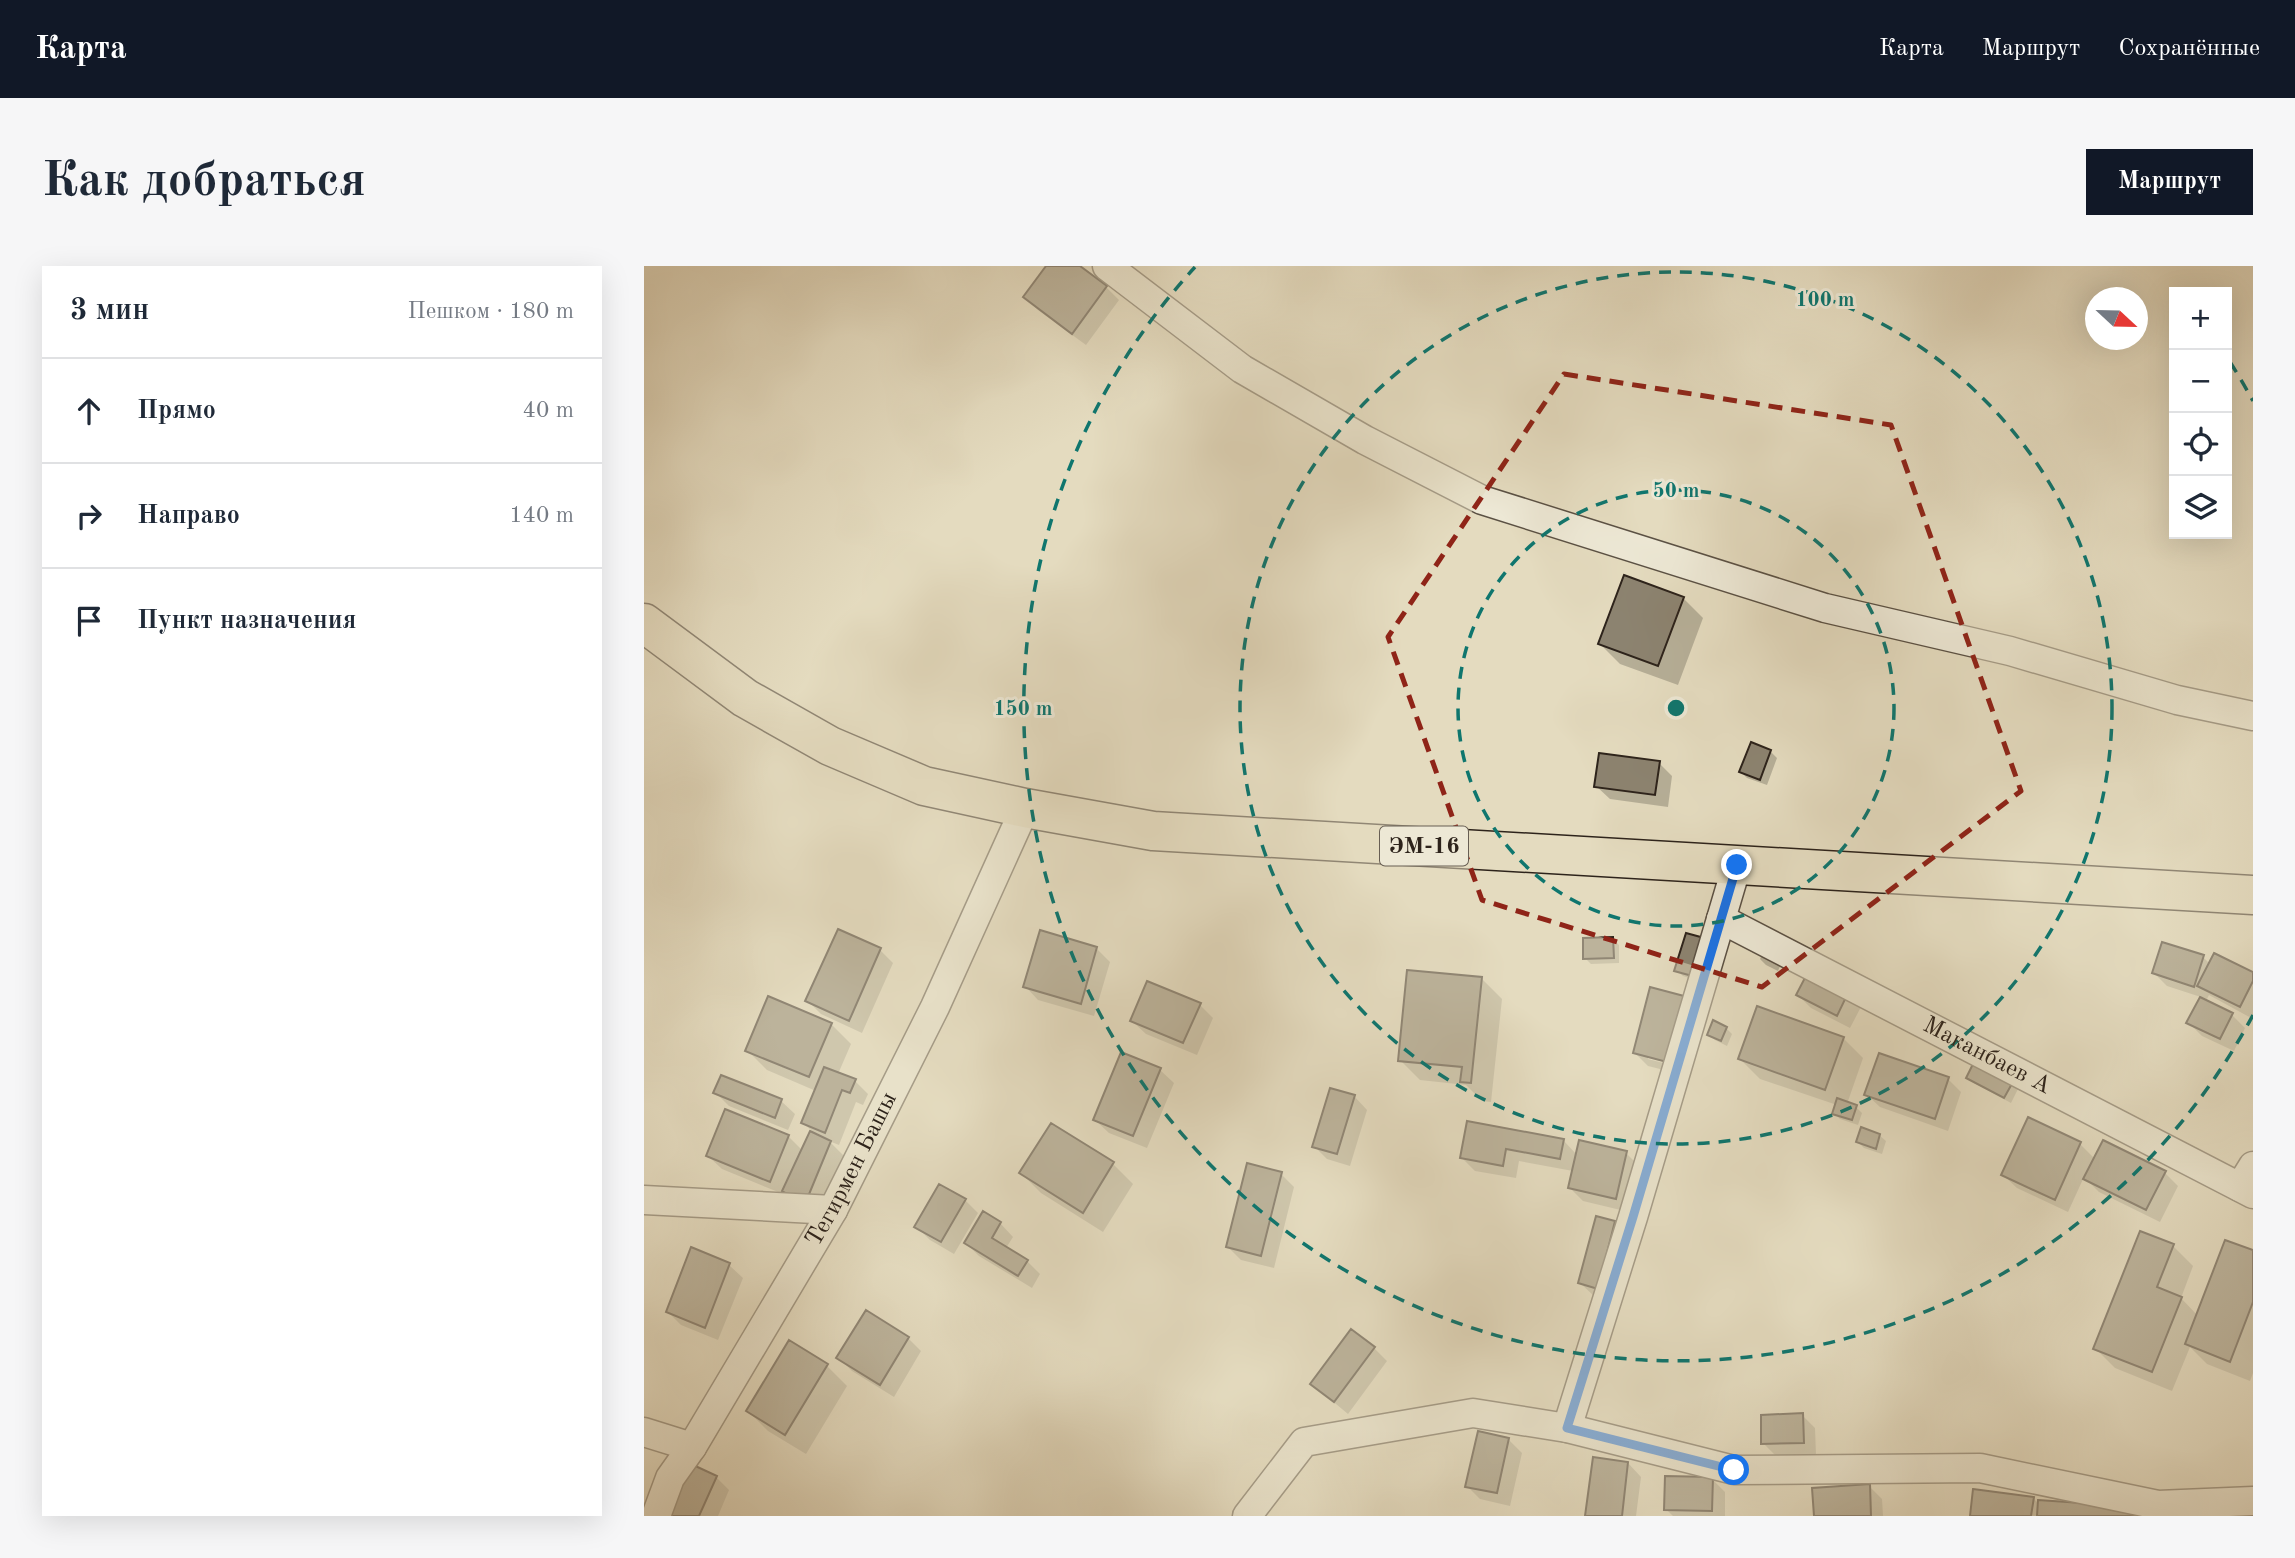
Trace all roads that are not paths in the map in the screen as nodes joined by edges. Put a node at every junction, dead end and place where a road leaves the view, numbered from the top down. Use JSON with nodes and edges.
{"nodes":[{"id":1,"x":1107,"y":266,"type":"edge"},
{"id":2,"x":644,"y":623,"type":"edge"},
{"id":3,"x":2253,"y":716,"type":"edge"},
{"id":4,"x":1025,"y":808,"type":"junction"},
{"id":5,"x":1737,"y":865,"type":"junction"},
{"id":6,"x":2253,"y":895,"type":"edge"},
{"id":7,"x":1721,"y":919,"type":"junction"},
{"id":8,"x":2248,"y":1182,"type":"edge"},
{"id":9,"x":644,"y":1200,"type":"edge"},
{"id":10,"x":833,"y":1210,"type":"junction"},
{"id":11,"x":1567,"y":1428,"type":"junction"},
{"id":12,"x":644,"y":1432,"type":"edge"},
{"id":13,"x":692,"y":1447,"type":"junction"},
{"id":14,"x":2253,"y":1501,"type":"edge"},
{"id":15,"x":656,"y":1516,"type":"edge"},
{"id":16,"x":1247,"y":1516,"type":"edge"}],
"edges":[{"from":1,"to":3,"type":"street"},
{"from":2,"to":4,"type":"highway","number":"ЭМ-16"},
{"from":4,"to":5,"type":"highway","number":"ЭМ-16"},
{"from":4,"to":10,"type":"street","name":"Тегирмен Башы"},
{"from":5,"to":6,"type":"highway","number":"ЭМ-16"},
{"from":5,"to":7,"type":"street"},
{"from":7,"to":8,"type":"street","name":"Маканбаев А"},
{"from":7,"to":11,"type":"street"},
{"from":9,"to":10,"type":"street"},
{"from":10,"to":13,"type":"street","name":"Тегирмен Башы"},
{"from":11,"to":14,"type":"street"},
{"from":11,"to":16,"type":"street"},
{"from":12,"to":13,"type":"street"},
{"from":13,"to":15,"type":"street","name":"Тегирмен Башы"}]}
